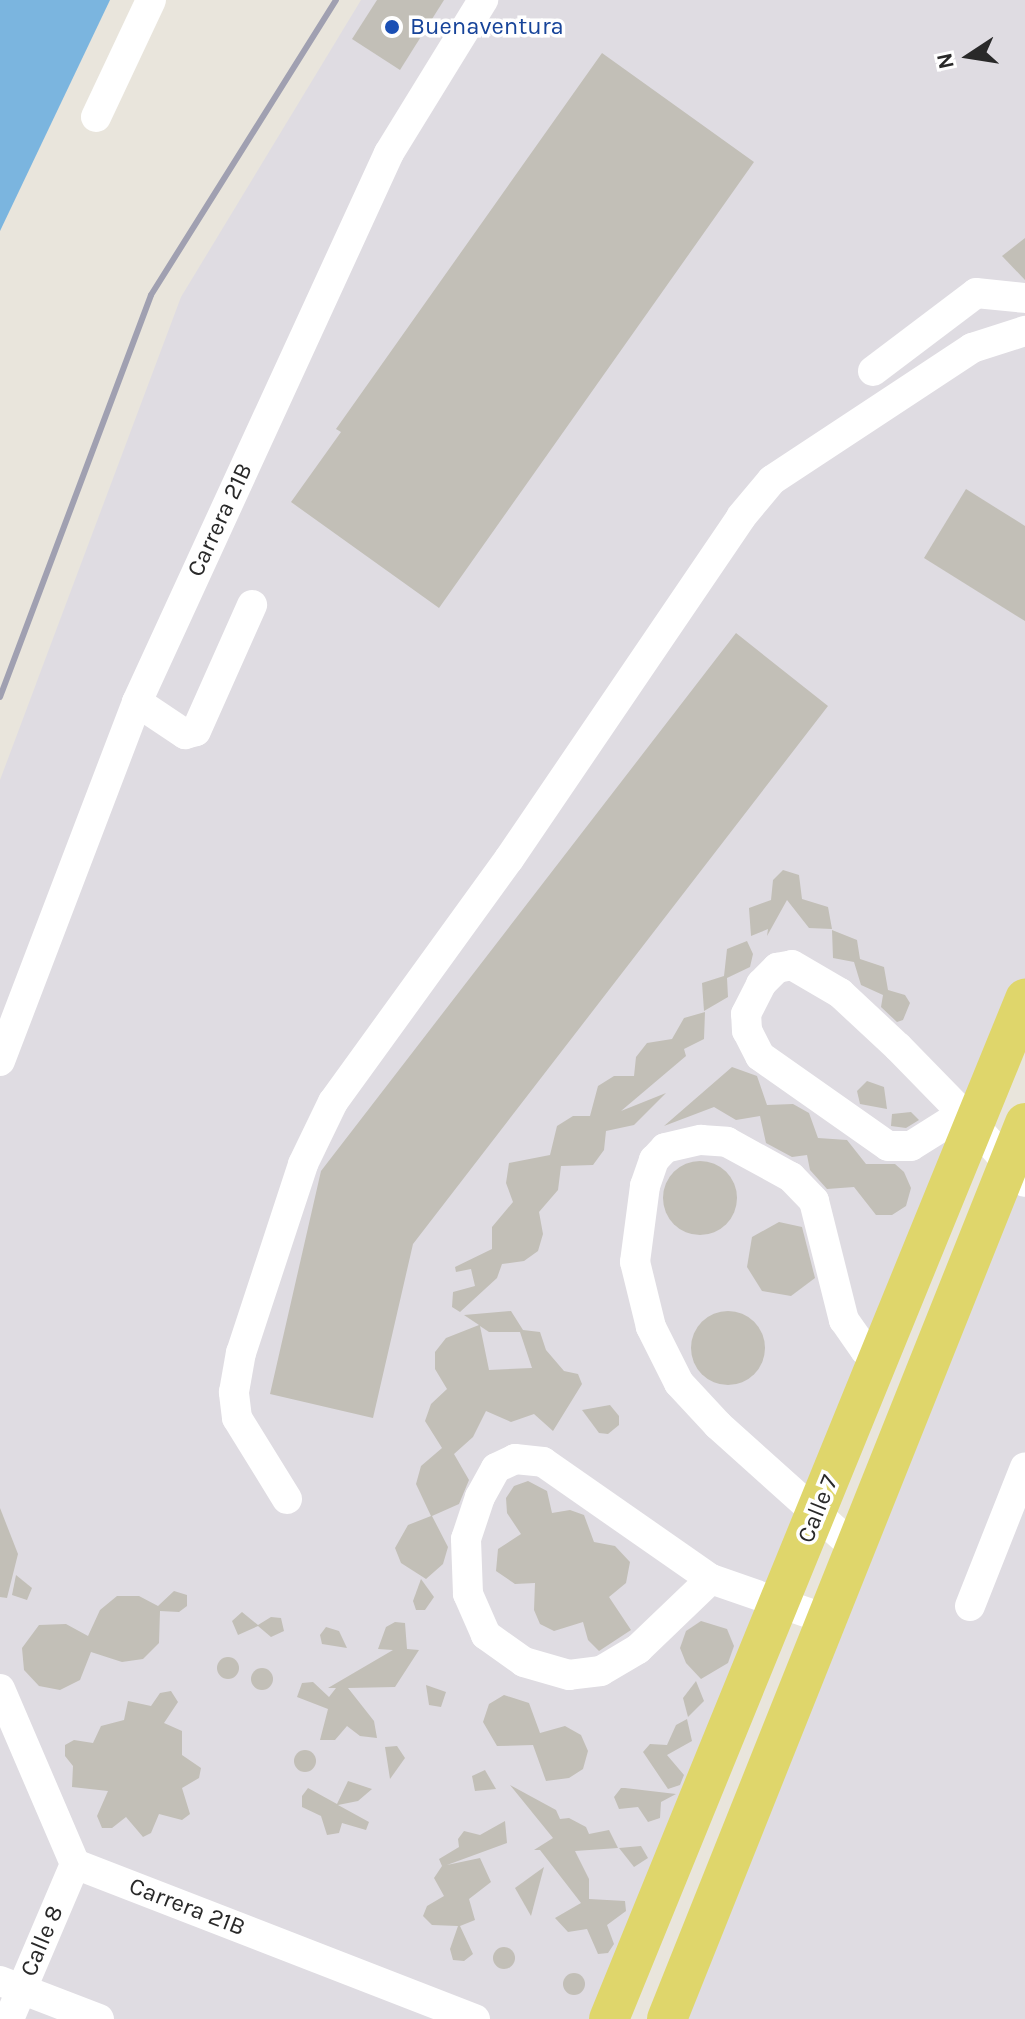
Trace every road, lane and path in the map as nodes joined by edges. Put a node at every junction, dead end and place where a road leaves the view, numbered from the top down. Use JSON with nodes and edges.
{"nodes":[{"id":1,"x":151,"y":0,"type":"edge"},
{"id":2,"x":483,"y":0,"type":"edge"},
{"id":3,"x":96,"y":117,"type":"dead end"},
{"id":4,"x":1025,"y":298,"type":"edge"},
{"id":5,"x":1025,"y":331,"type":"edge"},
{"id":6,"x":873,"y":371,"type":"dead end"},
{"id":7,"x":252,"y":605,"type":"dead end"},
{"id":8,"x":137,"y":702,"type":"junction"},
{"id":9,"x":1025,"y":999,"type":"edge"},
{"id":10,"x":0,"y":1061,"type":"edge"},
{"id":11,"x":968,"y":1119,"type":"junction"},
{"id":12,"x":1025,"y":1123,"type":"edge"},
{"id":13,"x":1016,"y":1174,"type":"edge"},
{"id":14,"x":880,"y":1355,"type":"junction"},
{"id":15,"x":1025,"y":1467,"type":"edge"},
{"id":16,"x":287,"y":1499,"type":"dead end"},
{"id":17,"x":815,"y":1516,"type":"junction"},
{"id":18,"x":855,"y":1548,"type":"junction"},
{"id":19,"x":711,"y":1579,"type":"junction"},
{"id":20,"x":779,"y":1603,"type":"junction"},
{"id":21,"x":970,"y":1606,"type":"dead end"},
{"id":22,"x":826,"y":1619,"type":"junction"},
{"id":23,"x":0,"y":1689,"type":"edge"},
{"id":24,"x":75,"y":1864,"type":"junction"},
{"id":25,"x":11,"y":1986,"type":"edge"},
{"id":26,"x":9,"y":2019,"type":"edge"},
{"id":27,"x":99,"y":2019,"type":"edge"},
{"id":28,"x":475,"y":2019,"type":"edge"},
{"id":29,"x":609,"y":2019,"type":"edge"},
{"id":30,"x":667,"y":2019,"type":"edge"}],
"edges":[{"from":1,"to":3,"type":"street"},
{"from":2,"to":8,"type":"street","name":"Carrera 21B"},
{"from":4,"to":6,"type":"street"},
{"from":5,"to":16,"type":"street"},
{"from":7,"to":8,"type":"street"},
{"from":8,"to":10,"type":"street","name":"Carrera 21B"},
{"from":9,"to":11,"type":"main road","name":"Calle 7"},
{"from":11,"to":11,"type":"street"},
{"from":11,"to":13,"type":"street"},
{"from":11,"to":14,"type":"main road","name":"Calle 7"},
{"from":12,"to":13,"type":"main road","name":"Calle 7"},
{"from":13,"to":18,"type":"main road","name":"Calle 7"},
{"from":14,"to":17,"type":"main road","name":"Calle 7"},
{"from":14,"to":17,"type":"street"},
{"from":15,"to":21,"type":"street"},
{"from":17,"to":18,"type":"street"},
{"from":17,"to":20,"type":"main road","name":"Calle 7"},
{"from":18,"to":22,"type":"main road","name":"Calle 7"},
{"from":19,"to":19,"type":"street"},
{"from":19,"to":20,"type":"street"},
{"from":20,"to":22,"type":"street"},
{"from":20,"to":29,"type":"main road","name":"Calle 7"},
{"from":22,"to":30,"type":"main road","name":"Calle 7"},
{"from":23,"to":24,"type":"street"},
{"from":24,"to":25,"type":"street","name":"Calle 8"},
{"from":24,"to":28,"type":"street","name":"Carrera 21B"},
{"from":25,"to":26,"type":"street","name":"Calle 8"},
{"from":25,"to":27,"type":"street"}]}
